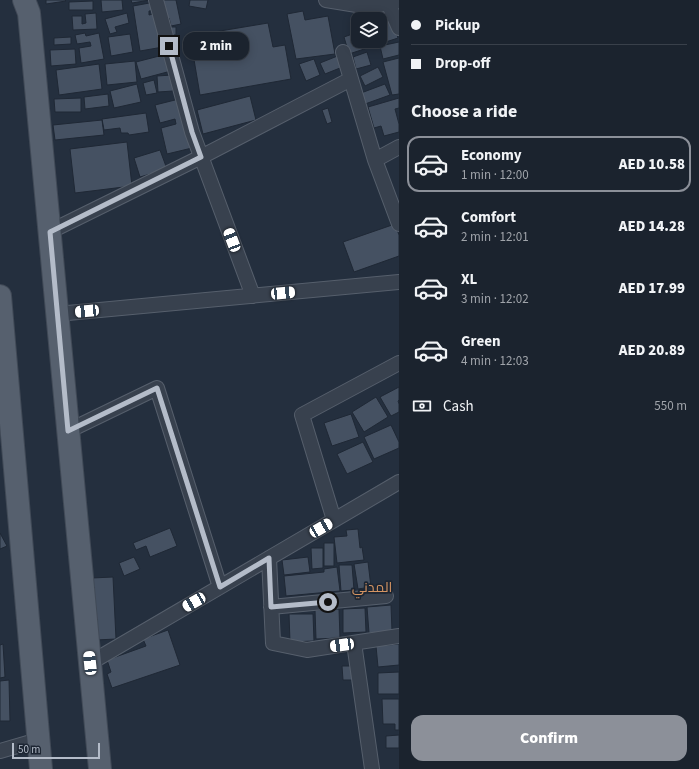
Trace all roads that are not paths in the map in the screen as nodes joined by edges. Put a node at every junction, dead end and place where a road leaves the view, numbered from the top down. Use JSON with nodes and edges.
{"nodes":[{"id":1,"x":24,"y":0,"type":"edge"},
{"id":2,"x":156,"y":0,"type":"edge"},
{"id":3,"x":326,"y":0,"type":"edge"},
{"id":4,"x":394,"y":2,"type":"edge"},
{"id":5,"x":399,"y":28,"type":"edge"},
{"id":6,"x":343,"y":52,"type":"dead end"},
{"id":7,"x":351,"y":79,"type":"junction"},
{"id":8,"x":399,"y":147,"type":"edge"},
{"id":9,"x":201,"y":157,"type":"junction"},
{"id":10,"x":375,"y":160,"type":"junction"},
{"id":11,"x":399,"y":224,"type":"edge"},
{"id":12,"x":50,"y":232,"type":"junction"},
{"id":13,"x":399,"y":282,"type":"edge"},
{"id":14,"x":0,"y":296,"type":"edge"},
{"id":15,"x":253,"y":296,"type":"junction"},
{"id":16,"x":57,"y":314,"type":"junction"},
{"id":17,"x":399,"y":363,"type":"edge"},
{"id":18,"x":68,"y":431,"type":"junction"},
{"id":19,"x":399,"y":482,"type":"edge"},
{"id":20,"x":334,"y":520,"type":"junction"},
{"id":21,"x":269,"y":558,"type":"junction"},
{"id":22,"x":220,"y":587,"type":"junction"},
{"id":23,"x":386,"y":596,"type":"dead end"},
{"id":24,"x":271,"y":607,"type":"junction"},
{"id":25,"x":399,"y":636,"type":"edge"},
{"id":26,"x":354,"y":643,"type":"junction"},
{"id":27,"x":90,"y":663,"type":"junction"},
{"id":28,"x":38,"y":740,"type":"junction"},
{"id":29,"x":0,"y":751,"type":"edge"},
{"id":30,"x":41,"y":769,"type":"edge"},
{"id":31,"x":100,"y":769,"type":"edge"},
{"id":32,"x":372,"y":769,"type":"edge"}],
"edges":[{"from":1,"to":12,"type":"main road"},
{"from":2,"to":9,"type":"street"},
{"from":3,"to":4,"type":"street"},
{"from":4,"to":5,"type":"street"},
{"from":6,"to":7,"type":"street"},
{"from":7,"to":9,"type":"street"},
{"from":7,"to":10,"type":"street"},
{"from":8,"to":10,"type":"street"},
{"from":9,"to":12,"type":"street"},
{"from":9,"to":15,"type":"street"},
{"from":10,"to":11,"type":"street"},
{"from":12,"to":16,"type":"main road"},
{"from":13,"to":15,"type":"street"},
{"from":14,"to":28,"type":"main road"},
{"from":15,"to":16,"type":"street"},
{"from":16,"to":18,"type":"main road"},
{"from":17,"to":20,"type":"street"},
{"from":18,"to":22,"type":"street"},
{"from":18,"to":27,"type":"main road"},
{"from":19,"to":20,"type":"street"},
{"from":20,"to":21,"type":"street"},
{"from":21,"to":22,"type":"street"},
{"from":21,"to":24,"type":"street"},
{"from":22,"to":27,"type":"street"},
{"from":23,"to":24,"type":"street"},
{"from":24,"to":26,"type":"street"},
{"from":25,"to":26,"type":"street"},
{"from":26,"to":32,"type":"street"},
{"from":27,"to":31,"type":"main road"},
{"from":28,"to":29,"type":"street"},
{"from":28,"to":30,"type":"main road"}]}
